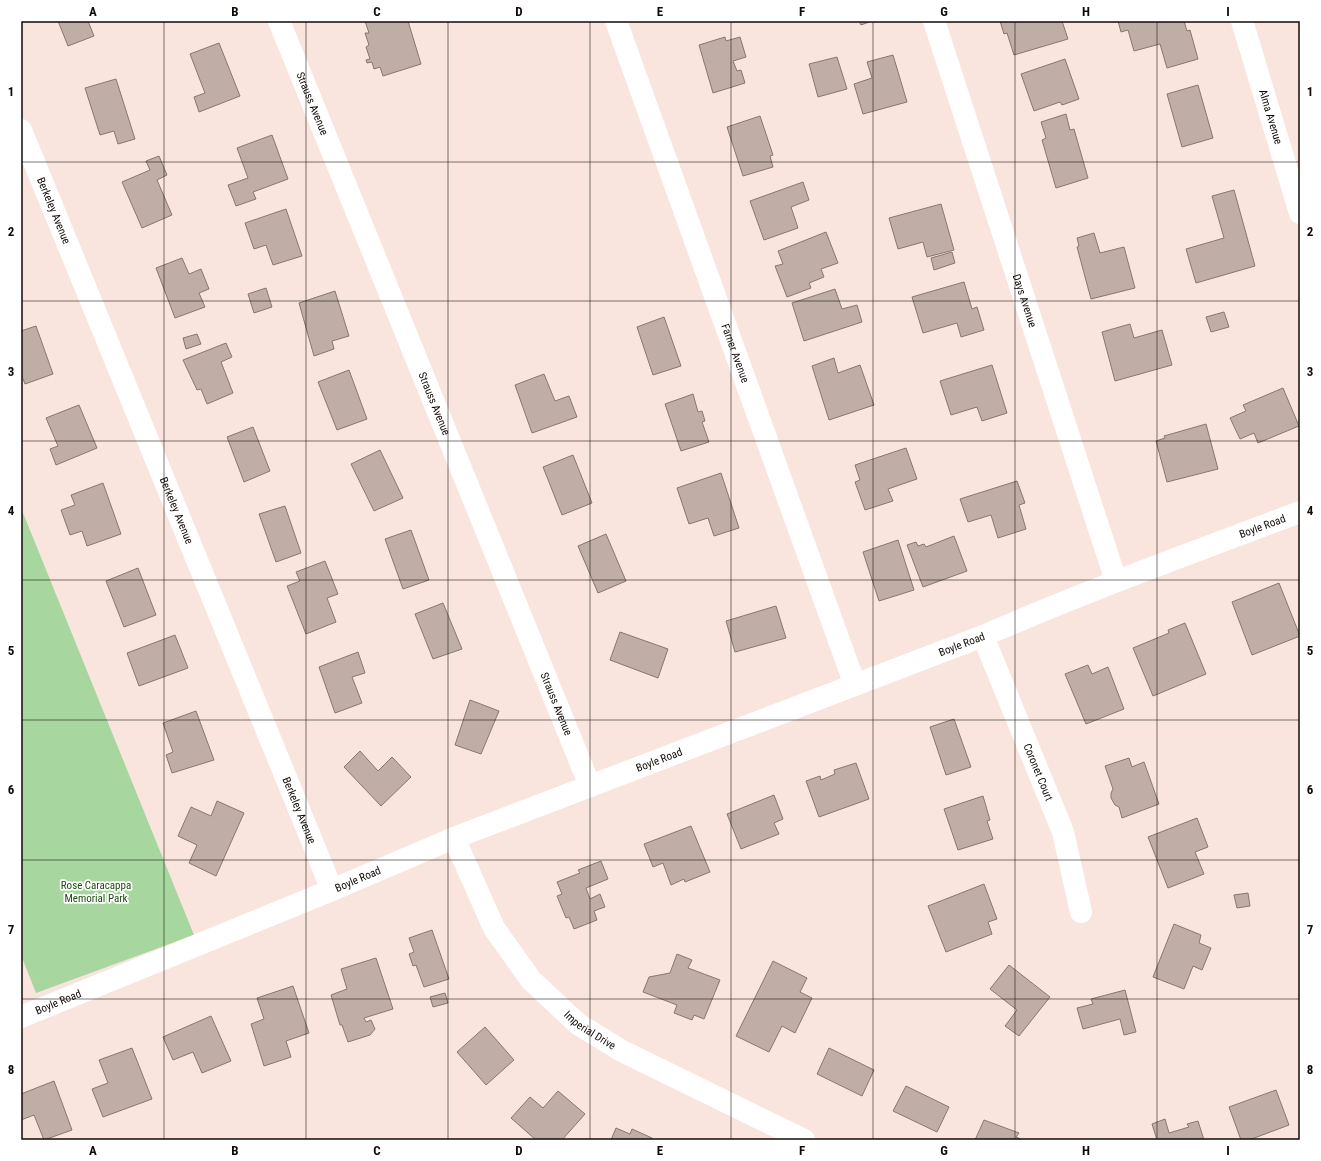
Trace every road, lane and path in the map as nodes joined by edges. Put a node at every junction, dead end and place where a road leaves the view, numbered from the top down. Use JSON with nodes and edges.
{"nodes":[{"id":1,"x":279,"y":21,"type":"edge"},
{"id":2,"x":616,"y":21,"type":"edge"},
{"id":3,"x":934,"y":21,"type":"edge"},
{"id":4,"x":1242,"y":21,"type":"edge"},
{"id":5,"x":21,"y":130,"type":"edge"},
{"id":6,"x":1300,"y":213,"type":"edge"},
{"id":7,"x":1300,"y":512,"type":"edge"},
{"id":8,"x":1116,"y":581,"type":"junction"},
{"id":9,"x":983,"y":636,"type":"junction"},
{"id":10,"x":855,"y":685,"type":"junction"},
{"id":11,"x":590,"y":786,"type":"junction"},
{"id":12,"x":454,"y":838,"type":"junction"},
{"id":13,"x":332,"y":890,"type":"junction"},
{"id":14,"x":1081,"y":912,"type":"dead end"},
{"id":15,"x":21,"y":1017,"type":"edge"},
{"id":16,"x":804,"y":1140,"type":"edge"}],
"edges":[{"from":1,"to":11,"type":"street","name":"Strauss Avenue"},
{"from":2,"to":10,"type":"street","name":"Farner Avenue"},
{"from":3,"to":8,"type":"street","name":"Days Avenue"},
{"from":4,"to":6,"type":"street","name":"Alma Avenue"},
{"from":5,"to":13,"type":"street","name":"Berkeley Avenue"},
{"from":7,"to":8,"type":"street","name":"Boyle Road"},
{"from":8,"to":9,"type":"street","name":"Boyle Road"},
{"from":9,"to":10,"type":"street","name":"Boyle Road"},
{"from":9,"to":14,"type":"street","name":"Coronet Court"},
{"from":10,"to":11,"type":"street","name":"Boyle Road"},
{"from":11,"to":12,"type":"street","name":"Boyle Road"},
{"from":12,"to":13,"type":"street","name":"Boyle Road"},
{"from":12,"to":16,"type":"street","name":"Imperial Drive"},
{"from":13,"to":15,"type":"street","name":"Boyle Road"}]}
